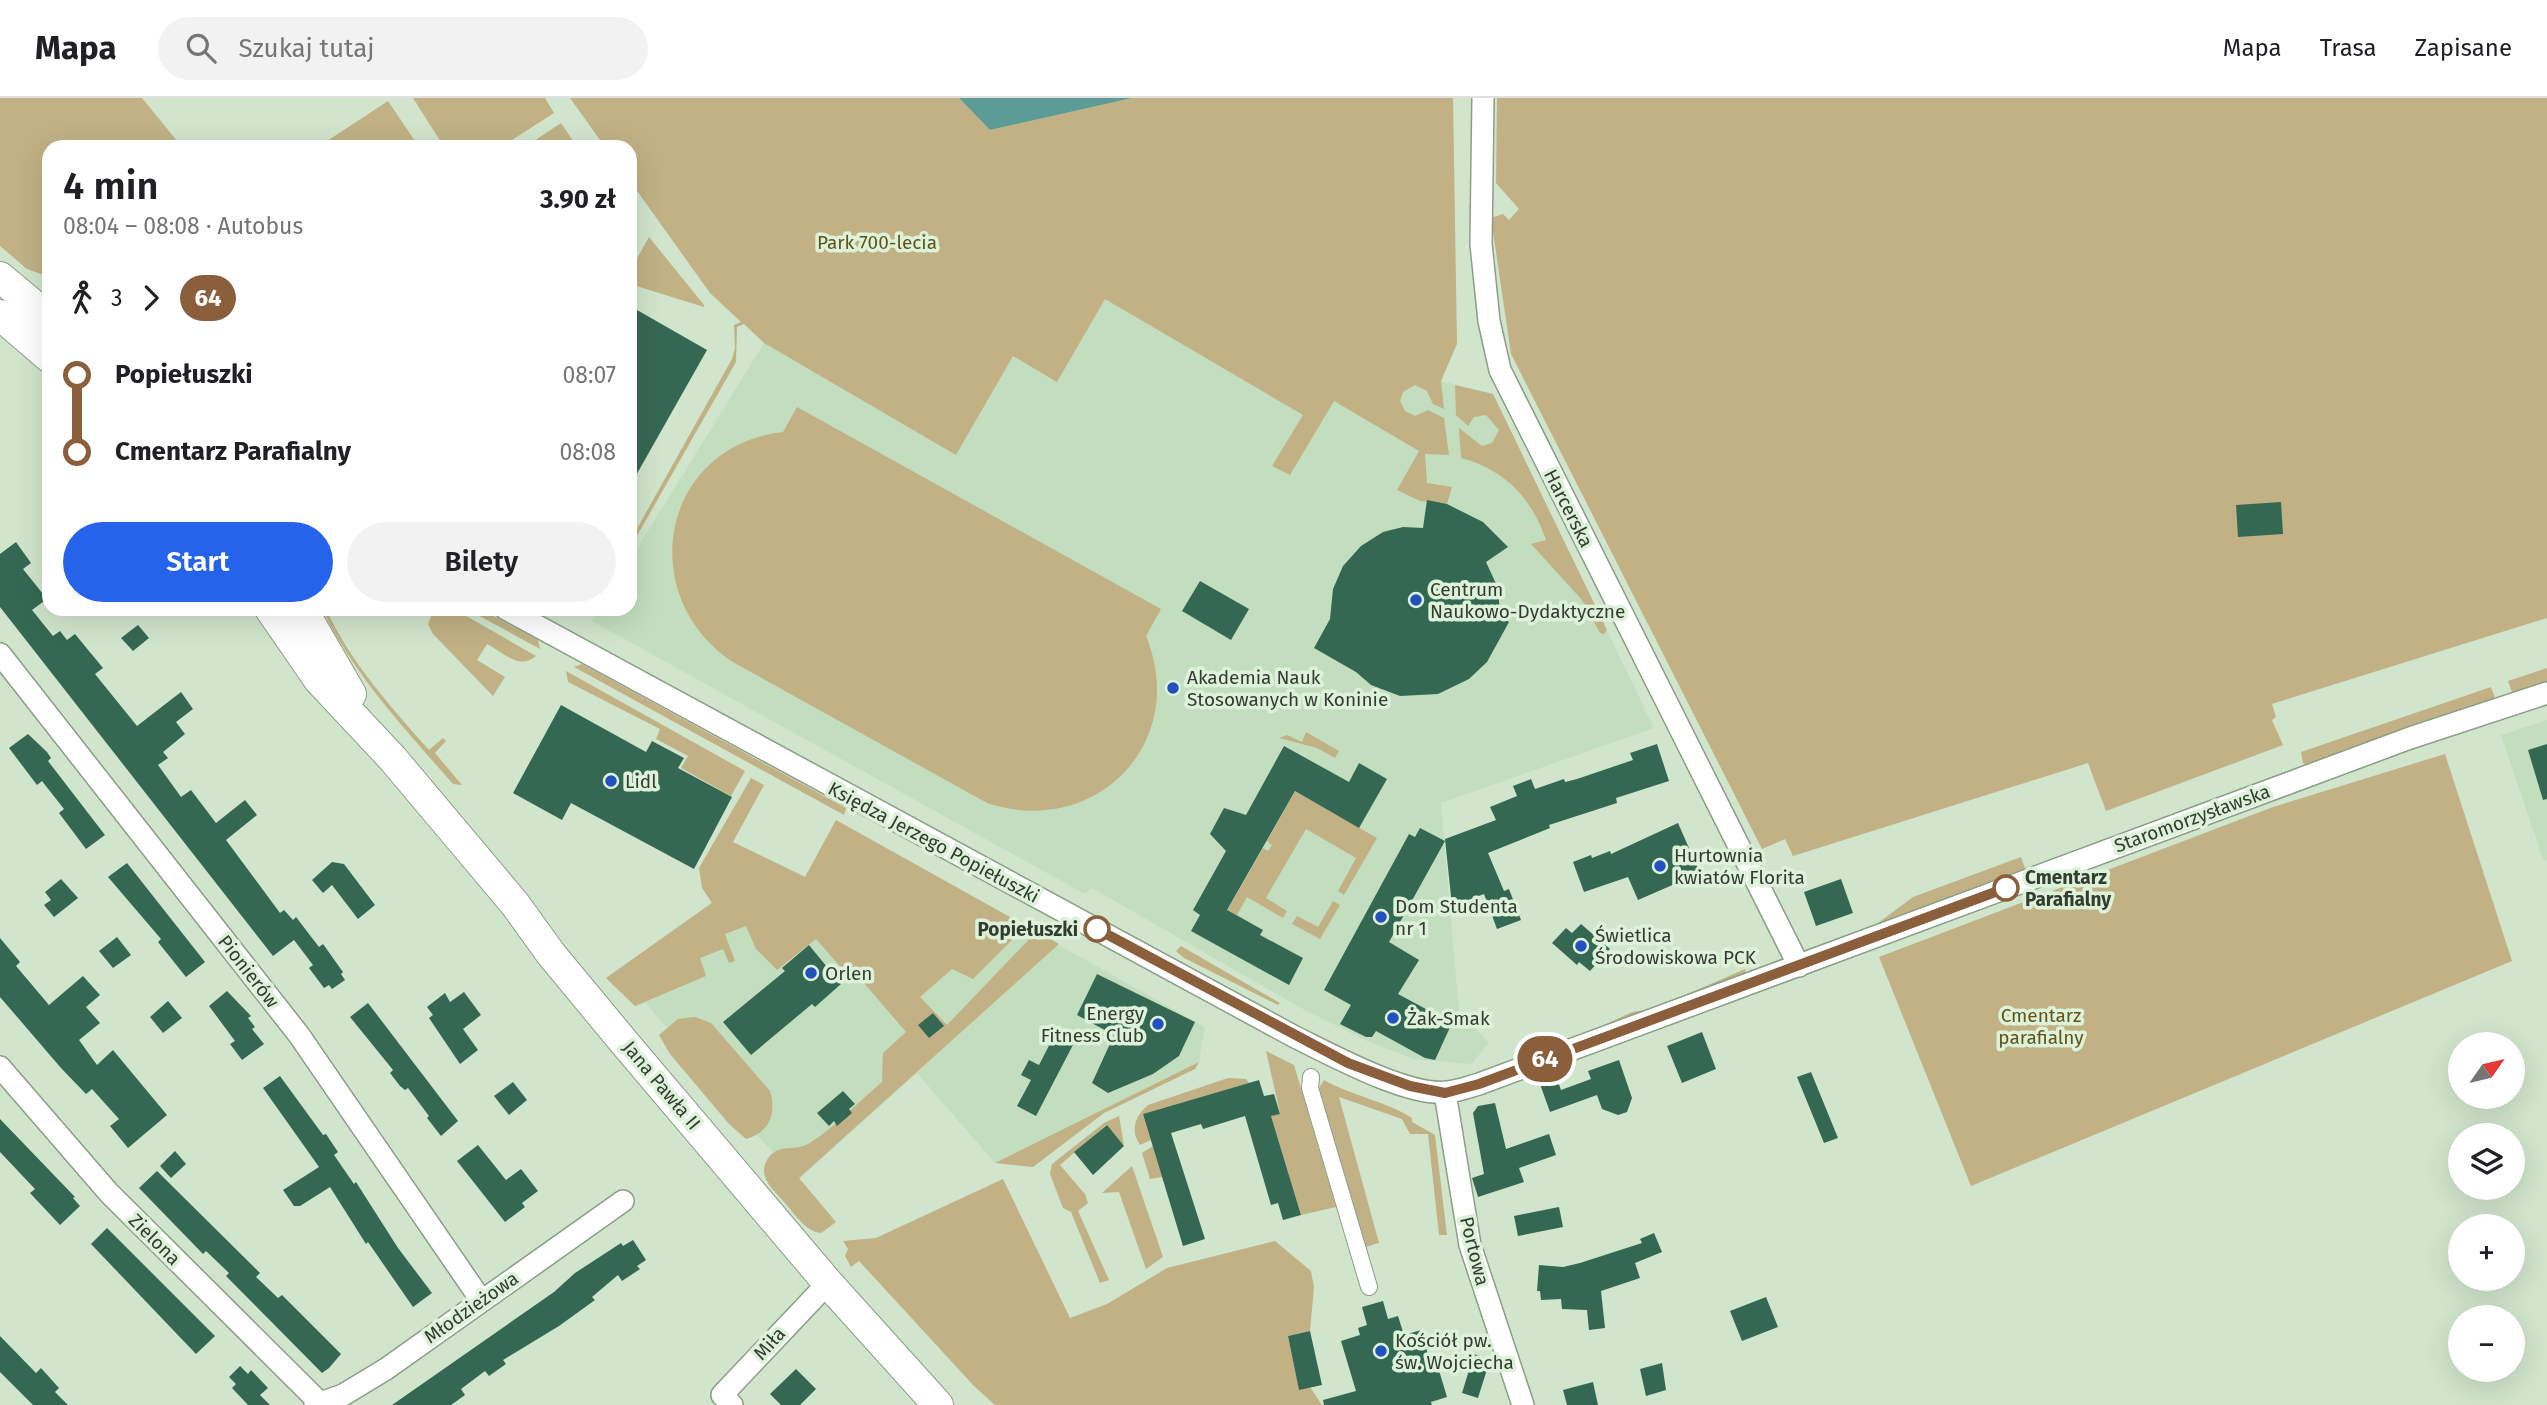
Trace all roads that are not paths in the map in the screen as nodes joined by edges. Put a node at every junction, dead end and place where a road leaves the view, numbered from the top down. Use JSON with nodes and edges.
{"nodes":[{"id":1,"x":1483,"y":98,"type":"edge"},
{"id":2,"x":0,"y":277,"type":"edge"},
{"id":3,"x":42,"y":312,"type":"edge"},
{"id":4,"x":0,"y":315,"type":"edge"},
{"id":5,"x":42,"y":351,"type":"edge"},
{"id":6,"x":275,"y":616,"type":"edge"},
{"id":7,"x":306,"y":616,"type":"edge"},
{"id":8,"x":519,"y":616,"type":"edge"},
{"id":9,"x":0,"y":653,"type":"edge"},
{"id":10,"x":2547,"y":693,"type":"edge"},
{"id":11,"x":393,"y":759,"type":"junction"},
{"id":12,"x":1799,"y":966,"type":"junction"},
{"id":13,"x":0,"y":1067,"type":"edge"},
{"id":14,"x":1311,"y":1077,"type":"dead end"},
{"id":15,"x":1445,"y":1093,"type":"junction"},
{"id":16,"x":622,"y":1201,"type":"dead end"},
{"id":17,"x":828,"y":1283,"type":"junction"},
{"id":18,"x":1369,"y":1287,"type":"dead end"},
{"id":19,"x":481,"y":1300,"type":"junction"},
{"id":20,"x":317,"y":1404,"type":"edge"},
{"id":21,"x":732,"y":1405,"type":"edge"},
{"id":22,"x":938,"y":1405,"type":"edge"},
{"id":23,"x":1523,"y":1405,"type":"edge"}],
"edges":[{"from":1,"to":12,"type":"street","name":"Harcerska"},
{"from":2,"to":3,"type":"main road"},
{"from":4,"to":5,"type":"main road"},
{"from":6,"to":11,"type":"main road","name":"Jana Pawła II"},
{"from":7,"to":11,"type":"main road","name":"Jana Pawła II"},
{"from":8,"to":15,"type":"street","name":"Księdza Jerzego Popiełuszki"},
{"from":9,"to":19,"type":"street","name":"Pionierów"},
{"from":10,"to":12,"type":"street","name":"Staromorzysławska"},
{"from":11,"to":17,"type":"main road","name":"Jana Pawła II"},
{"from":12,"to":15,"type":"street","name":"Staromorzysławska"},
{"from":13,"to":20,"type":"street","name":"Zielona"},
{"from":14,"to":18,"type":"street"},
{"from":15,"to":23,"type":"street","name":"Portowa"},
{"from":16,"to":19,"type":"street","name":"Młodzieżowa"},
{"from":17,"to":21,"type":"street","name":"Miła"},
{"from":17,"to":22,"type":"main road","name":"Jana Pawła II"},
{"from":19,"to":20,"type":"street","name":"Młodzieżowa"}]}
